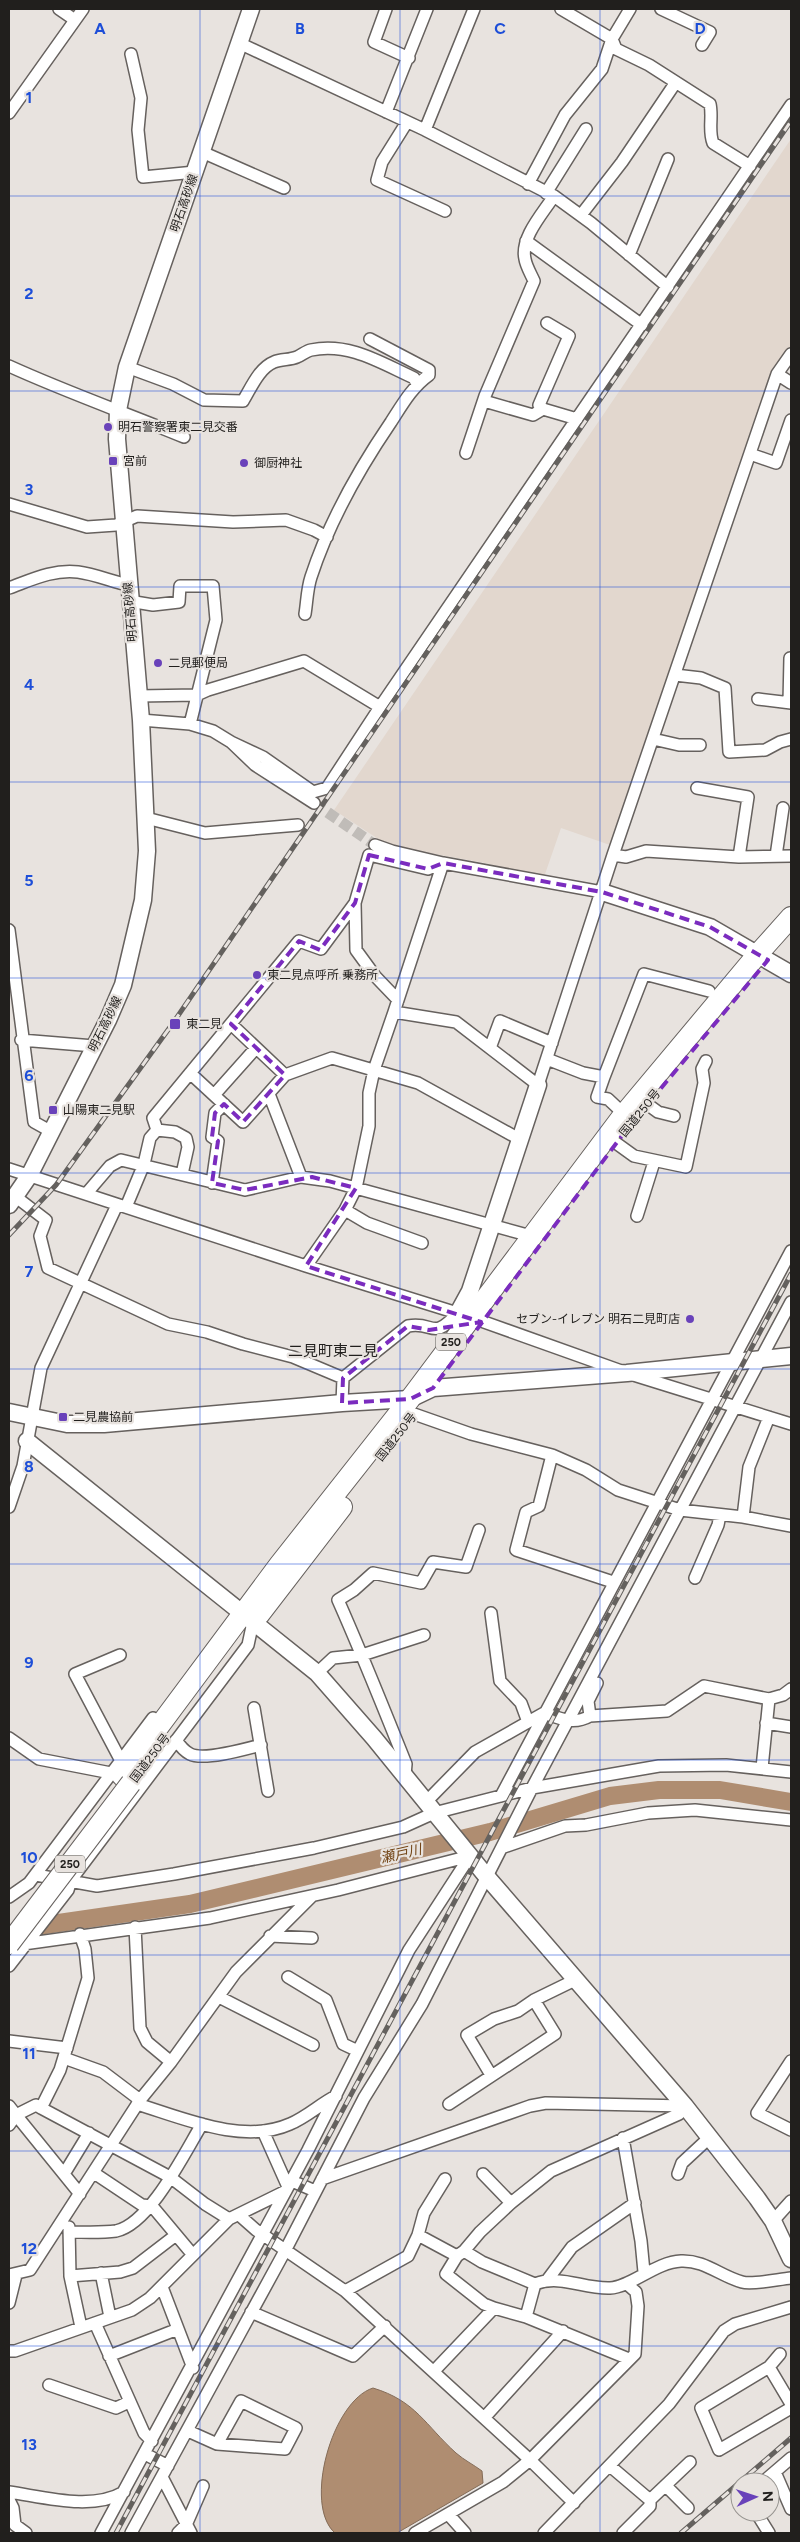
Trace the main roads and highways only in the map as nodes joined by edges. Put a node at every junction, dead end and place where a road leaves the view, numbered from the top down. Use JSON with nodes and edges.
{"nodes":[{"id":1,"x":791,"y":917,"type":"edge"},
{"id":2,"x":791,"y":935,"type":"edge"},
{"id":3,"x":762,"y":957,"type":"junction"},
{"id":4,"x":470,"y":1317,"type":"junction"},
{"id":5,"x":412,"y":1406,"type":"junction"},
{"id":6,"x":121,"y":1773,"type":"junction"},
{"id":7,"x":9,"y":1924,"type":"edge"},
{"id":8,"x":9,"y":1945,"type":"edge"}],
"edges":[{"from":1,"to":3,"type":"highway","name":"国道250号","number":"250"},
{"from":2,"to":3,"type":"highway","name":"国道250号","number":"250"},
{"from":3,"to":4,"type":"highway","name":"国道250号","number":"250"},
{"from":3,"to":4,"type":"highway","name":"国道250号","number":"250"},
{"from":4,"to":5,"type":"highway","name":"国道250号","number":"250"},
{"from":4,"to":5,"type":"highway","name":"国道250号","number":"250"},
{"from":5,"to":6,"type":"highway","name":"国道250号","number":"250"},
{"from":6,"to":7,"type":"highway","name":"国道250号","number":"250"},
{"from":6,"to":8,"type":"highway","name":"国道250号","number":"250","bridge":true}]}
